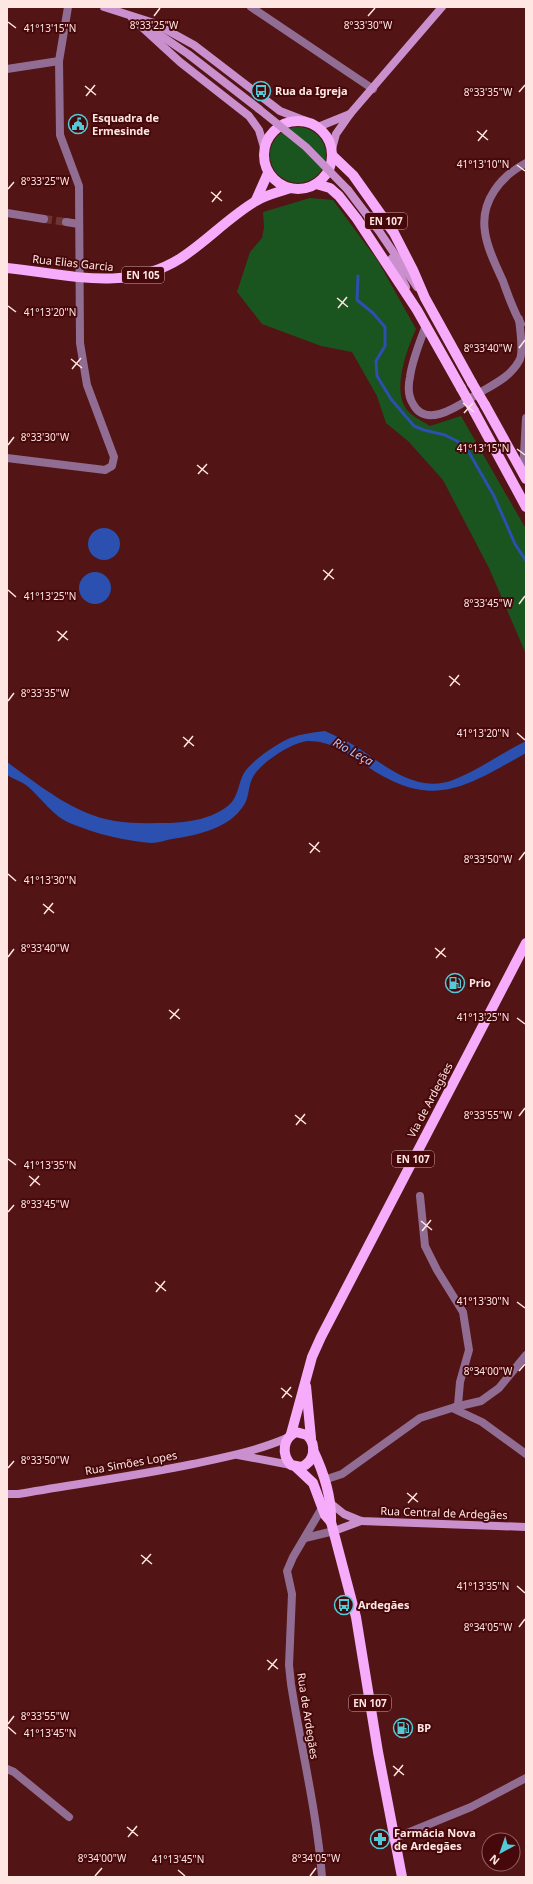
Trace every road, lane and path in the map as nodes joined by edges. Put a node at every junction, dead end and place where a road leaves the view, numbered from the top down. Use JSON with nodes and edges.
{"nodes":[{"id":1,"x":68,"y":7,"type":"edge"},
{"id":2,"x":104,"y":7,"type":"edge"},
{"id":3,"x":251,"y":7,"type":"edge"},
{"id":4,"x":442,"y":7,"type":"edge"},
{"id":5,"x":130,"y":16,"type":"junction"},
{"id":6,"x":59,"y":61,"type":"junction"},
{"id":7,"x":7,"y":69,"type":"edge"},
{"id":8,"x":373,"y":89,"type":"junction"},
{"id":9,"x":350,"y":114,"type":"junction"},
{"id":10,"x":306,"y":121,"type":"junction"},
{"id":11,"x":318,"y":126,"type":"junction"},
{"id":12,"x":264,"y":147,"type":"junction"},
{"id":13,"x":332,"y":152,"type":"junction"},
{"id":14,"x":526,"y":162,"type":"edge"},
{"id":15,"x":268,"y":173,"type":"junction"},
{"id":16,"x":316,"y":184,"type":"junction"},
{"id":17,"x":290,"y":188,"type":"junction"},
{"id":18,"x":256,"y":200,"type":"junction"},
{"id":19,"x":7,"y":213,"type":"edge"},
{"id":20,"x":44,"y":219,"type":"tunnel mouth"},
{"id":21,"x":66,"y":222,"type":"tunnel mouth"},
{"id":22,"x":79,"y":224,"type":"junction"},
{"id":23,"x":379,"y":230,"type":"junction"},
{"id":24,"x":7,"y":268,"type":"edge"},
{"id":25,"x":79,"y":277,"type":"junction"},
{"id":26,"x":425,"y":298,"type":"junction"},
{"id":27,"x":417,"y":310,"type":"junction"},
{"id":28,"x":518,"y":319,"type":"junction"},
{"id":29,"x":426,"y":325,"type":"junction"},
{"id":30,"x":526,"y":332,"type":"edge"},
{"id":31,"x":526,"y":418,"type":"edge"},
{"id":32,"x":7,"y":458,"type":"edge"},
{"id":33,"x":524,"y":476,"type":"edge"},
{"id":34,"x":526,"y":507,"type":"edge"},
{"id":35,"x":526,"y":943,"type":"edge"},
{"id":36,"x":420,"y":1196,"type":"dead end"},
{"id":37,"x":526,"y":1355,"type":"edge"},
{"id":38,"x":306,"y":1378,"type":"junction"},
{"id":39,"x":455,"y":1407,"type":"junction"},
{"id":40,"x":289,"y":1436,"type":"junction"},
{"id":41,"x":311,"y":1438,"type":"junction"},
{"id":42,"x":313,"y":1450,"type":"junction"},
{"id":43,"x":526,"y":1454,"type":"edge"},
{"id":44,"x":236,"y":1455,"type":"junction"},
{"id":45,"x":293,"y":1466,"type":"junction"},
{"id":46,"x":324,"y":1480,"type":"junction"},
{"id":47,"x":7,"y":1494,"type":"edge"},
{"id":48,"x":326,"y":1505,"type":"junction"},
{"id":49,"x":360,"y":1521,"type":"junction"},
{"id":50,"x":332,"y":1526,"type":"junction"},
{"id":51,"x":526,"y":1527,"type":"edge"},
{"id":52,"x":305,"y":1538,"type":"junction"},
{"id":53,"x":7,"y":1769,"type":"edge"},
{"id":54,"x":526,"y":1778,"type":"edge"},
{"id":55,"x":69,"y":1817,"type":"dead end"},
{"id":56,"x":395,"y":1838,"type":"junction"},
{"id":57,"x":322,"y":1877,"type":"edge"},
{"id":58,"x":402,"y":1877,"type":"edge"}],
"edges":[{"from":1,"to":6,"type":"street"},
{"from":2,"to":5,"type":"main road"},
{"from":3,"to":8,"type":"street"},
{"from":4,"to":8,"type":"main road"},
{"from":5,"to":10,"type":"main road"},
{"from":5,"to":12,"type":"main road"},
{"from":5,"to":23,"type":"main road","number":"EN 107","bridge":true},
{"from":6,"to":7,"type":"street"},
{"from":6,"to":22,"type":"street"},
{"from":8,"to":9,"type":"main road"},
{"from":9,"to":11,"type":"main road"},
{"from":9,"to":13,"type":"main road"},
{"from":10,"to":11,"type":"main road"},
{"from":10,"to":12,"type":"main road"},
{"from":11,"to":13,"type":"main road"},
{"from":12,"to":15,"type":"main road"},
{"from":13,"to":16,"type":"main road"},
{"from":13,"to":26,"type":"main road","number":"EN 107"},
{"from":14,"to":28,"type":"street"},
{"from":15,"to":17,"type":"main road"},
{"from":15,"to":18,"type":"main road","name":"Rua Elias Garcia","number":"EN 105"},
{"from":16,"to":17,"type":"main road","number":"EN 105"},
{"from":16,"to":27,"type":"main road","number":"EN 107"},
{"from":17,"to":18,"type":"main road","name":"Rua Elias Garcia","number":"EN 105"},
{"from":18,"to":25,"type":"main road","name":"Rua Elias Garcia","number":"EN 105"},
{"from":19,"to":20,"type":"street"},
{"from":21,"to":22,"type":"street"},
{"from":22,"to":25,"type":"street"},
{"from":23,"to":26,"type":"main road","number":"EN 107"},
{"from":23,"to":27,"type":"main road","number":"EN 107"},
{"from":24,"to":25,"type":"main road","name":"Rua Elias Garcia","number":"EN 105"},
{"from":25,"to":32,"type":"street"},
{"from":26,"to":33,"type":"main road","number":"EN 107","bridge":true},
{"from":27,"to":29,"type":"main road","number":"EN 107"},
{"from":28,"to":29,"type":"street"},
{"from":28,"to":30,"type":"street"},
{"from":29,"to":34,"type":"main road","number":"EN 107","bridge":true},
{"from":31,"to":33,"type":"street"},
{"from":35,"to":38,"type":"main road","name":"Via de Ardegães","number":"EN 107"},
{"from":36,"to":39,"type":"street"},
{"from":37,"to":39,"type":"street"},
{"from":38,"to":40,"type":"main road","name":"Via de Ardegães","number":"EN 107"},
{"from":38,"to":41,"type":"main road","name":"Via de Ardegães","number":"EN 107"},
{"from":39,"to":43,"type":"street"},
{"from":39,"to":46,"type":"street"},
{"from":40,"to":41,"type":"main road"},
{"from":40,"to":44,"type":"main road","name":"Rua Simões Lopes"},
{"from":40,"to":45,"type":"main road","number":"EN 107"},
{"from":41,"to":42,"type":"main road","number":"EN 107"},
{"from":42,"to":45,"type":"main road"},
{"from":42,"to":46,"type":"main road","number":"EN 107"},
{"from":44,"to":45,"type":"main road","name":"Rua Simões Lopes"},
{"from":44,"to":47,"type":"main road","name":"Rua Simões Lopes"},
{"from":45,"to":48,"type":"main road","number":"EN 107"},
{"from":46,"to":48,"type":"main road","number":"EN 107"},
{"from":48,"to":49,"type":"main road","name":"Rua Central de Ardegães"},
{"from":48,"to":50,"type":"main road","number":"EN 107"},
{"from":48,"to":52,"type":"street","name":"Rua de Ardegães"},
{"from":49,"to":50,"type":"main road","name":"Rua Central de Ardegães"},
{"from":49,"to":51,"type":"main road","name":"Rua Central de Ardegães"},
{"from":50,"to":52,"type":"street"},
{"from":50,"to":56,"type":"main road","number":"EN 107"},
{"from":52,"to":57,"type":"street","name":"Rua de Ardegães"},
{"from":53,"to":55,"type":"street"},
{"from":54,"to":56,"type":"street"},
{"from":56,"to":58,"type":"main road","number":"EN 107"}]}
